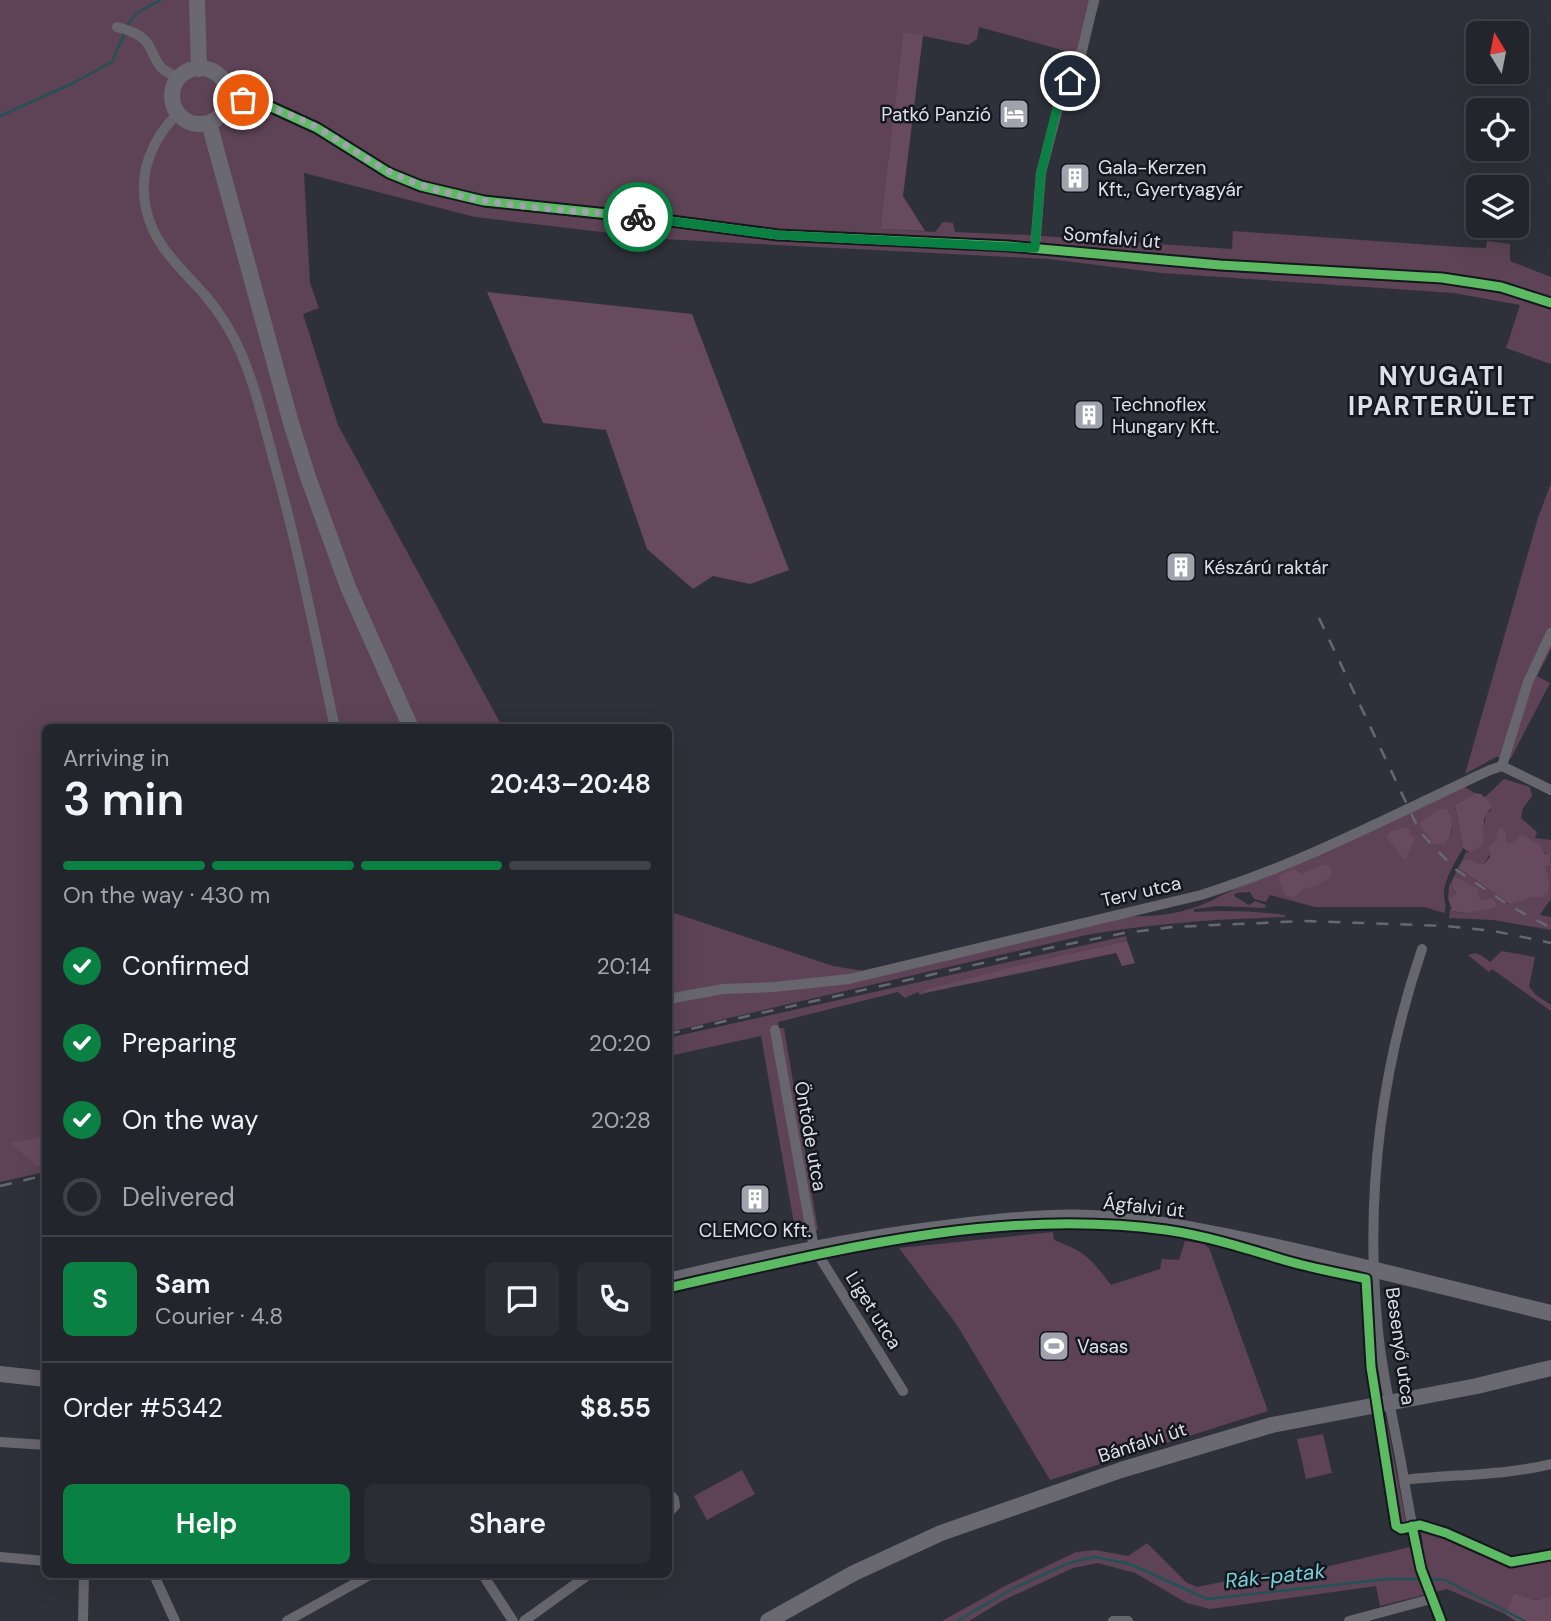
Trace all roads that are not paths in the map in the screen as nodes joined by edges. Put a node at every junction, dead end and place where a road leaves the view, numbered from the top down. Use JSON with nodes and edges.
{"nodes":[{"id":1,"x":197,"y":0,"type":"edge"},
{"id":2,"x":1094,"y":0,"type":"edge"},
{"id":3,"x":123,"y":29,"type":"dead end"},
{"id":4,"x":199,"y":69,"type":"junction"},
{"id":5,"x":178,"y":77,"type":"junction"},
{"id":6,"x":229,"y":97,"type":"junction"},
{"id":7,"x":178,"y":113,"type":"junction"},
{"id":8,"x":209,"y":124,"type":"junction"},
{"id":9,"x":1035,"y":248,"type":"junction"},
{"id":10,"x":1551,"y":303,"type":"edge"},
{"id":11,"x":1551,"y":633,"type":"edge"},
{"id":12,"x":334,"y":724,"type":"edge"},
{"id":13,"x":409,"y":724,"type":"edge"},
{"id":14,"x":1502,"y":766,"type":"junction"},
{"id":15,"x":1551,"y":790,"type":"edge"},
{"id":16,"x":1422,"y":949,"type":"dead end"},
{"id":17,"x":672,"y":998,"type":"edge"},
{"id":18,"x":775,"y":1030,"type":"dead end"},
{"id":19,"x":814,"y":1248,"type":"junction"},
{"id":20,"x":1373,"y":1269,"type":"junction"},
{"id":21,"x":674,"y":1279,"type":"edge"},
{"id":22,"x":1551,"y":1313,"type":"edge"},
{"id":23,"x":1551,"y":1368,"type":"edge"},
{"id":24,"x":0,"y":1374,"type":"edge"},
{"id":25,"x":42,"y":1379,"type":"edge"},
{"id":26,"x":904,"y":1391,"type":"dead end"},
{"id":27,"x":1389,"y":1402,"type":"junction"},
{"id":28,"x":0,"y":1442,"type":"edge"},
{"id":29,"x":42,"y":1445,"type":"edge"},
{"id":30,"x":1551,"y":1464,"type":"edge"},
{"id":31,"x":1404,"y":1480,"type":"junction"},
{"id":32,"x":0,"y":1557,"type":"edge"},
{"id":33,"x":42,"y":1561,"type":"edge"},
{"id":34,"x":84,"y":1578,"type":"edge"},
{"id":35,"x":155,"y":1578,"type":"edge"},
{"id":36,"x":365,"y":1578,"type":"edge"},
{"id":37,"x":485,"y":1578,"type":"edge"},
{"id":38,"x":584,"y":1578,"type":"edge"},
{"id":39,"x":1431,"y":1599,"type":"junction"},
{"id":40,"x":292,"y":1620,"type":"edge"},
{"id":41,"x":83,"y":1621,"type":"edge"},
{"id":42,"x":175,"y":1621,"type":"edge"},
{"id":43,"x":513,"y":1621,"type":"edge"},
{"id":44,"x":524,"y":1621,"type":"edge"},
{"id":45,"x":768,"y":1621,"type":"edge"},
{"id":46,"x":1113,"y":1621,"type":"edge"},
{"id":47,"x":1128,"y":1621,"type":"edge"},
{"id":48,"x":1349,"y":1621,"type":"edge"},
{"id":49,"x":1441,"y":1621,"type":"edge"}],
"edges":[{"from":1,"to":4,"type":"main road"},
{"from":2,"to":9,"type":"street"},
{"from":3,"to":5,"type":"street"},
{"from":4,"to":5,"type":"main road"},
{"from":4,"to":6,"type":"main road"},
{"from":5,"to":7,"type":"main road"},
{"from":6,"to":8,"type":"main road"},
{"from":6,"to":9,"type":"street","name":"Somfalvi út"},
{"from":7,"to":8,"type":"main road"},
{"from":7,"to":12,"type":"street"},
{"from":8,"to":13,"type":"main road"},
{"from":9,"to":10,"type":"street","name":"Somfalvi út"},
{"from":11,"to":14,"type":"street"},
{"from":14,"to":15,"type":"street"},
{"from":14,"to":17,"type":"street","name":"Terv utca"},
{"from":16,"to":20,"type":"street","name":"Besenyő utca"},
{"from":18,"to":19,"type":"street","name":"Öntöde utca"},
{"from":19,"to":20,"type":"main road","name":"Ágfalvi út"},
{"from":19,"to":21,"type":"main road","name":"Ágfalvi út"},
{"from":19,"to":26,"type":"street","name":"Liget utca"},
{"from":20,"to":22,"type":"main road","name":"Ágfalvi út"},
{"from":20,"to":27,"type":"street","name":"Besenyő utca"},
{"from":23,"to":27,"type":"main road","name":"Bánfalvi út"},
{"from":24,"to":25,"type":"main road"},
{"from":27,"to":31,"type":"street","name":"Besenyő utca"},
{"from":27,"to":45,"type":"main road","name":"Bánfalvi út"},
{"from":28,"to":29,"type":"street"},
{"from":30,"to":31,"type":"street"},
{"from":31,"to":39,"type":"street","name":"Besenyő utca"},
{"from":32,"to":33,"type":"street"},
{"from":34,"to":41,"type":"street"},
{"from":35,"to":42,"type":"street"},
{"from":36,"to":40,"type":"street"},
{"from":37,"to":43,"type":"street"},
{"from":38,"to":44,"type":"street"},
{"from":39,"to":48,"type":"street"},
{"from":39,"to":49,"type":"street","name":"Besenyő utca"},
{"from":46,"to":47,"type":"street"}]}
